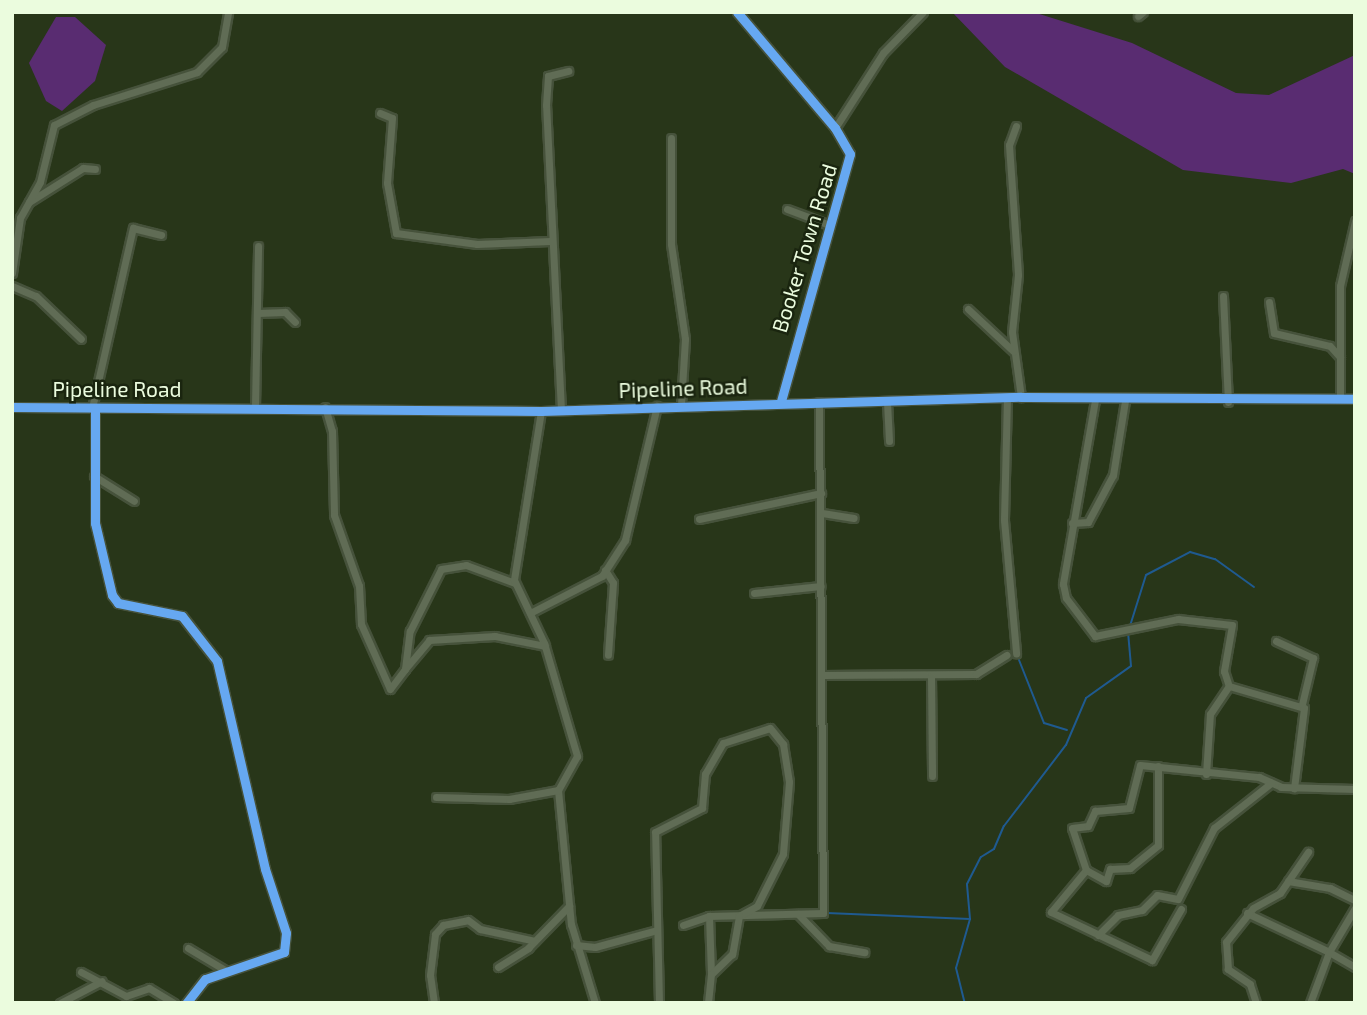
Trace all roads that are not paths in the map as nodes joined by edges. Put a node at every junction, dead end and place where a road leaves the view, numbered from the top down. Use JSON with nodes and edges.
{"nodes":[{"id":1,"x":228,"y":12,"type":"edge"},
{"id":2,"x":737,"y":12,"type":"edge"},
{"id":3,"x":923,"y":12,"type":"edge"},
{"id":4,"x":568,"y":71,"type":"dead end"},
{"id":5,"x":380,"y":113,"type":"dead end"},
{"id":6,"x":1016,"y":126,"type":"dead end"},
{"id":7,"x":835,"y":128,"type":"junction"},
{"id":8,"x":671,"y":138,"type":"dead end"},
{"id":9,"x":95,"y":169,"type":"dead end"},
{"id":10,"x":29,"y":202,"type":"junction"},
{"id":11,"x":787,"y":209,"type":"dead end"},
{"id":12,"x":1355,"y":221,"type":"edge"},
{"id":13,"x":827,"y":224,"type":"junction"},
{"id":14,"x":161,"y":236,"type":"dead end"},
{"id":15,"x":550,"y":241,"type":"junction"},
{"id":16,"x":258,"y":246,"type":"dead end"},
{"id":17,"x":12,"y":273,"type":"edge"},
{"id":18,"x":12,"y":286,"type":"edge"},
{"id":19,"x":1223,"y":296,"type":"dead end"},
{"id":20,"x":1269,"y":302,"type":"dead end"},
{"id":21,"x":968,"y":309,"type":"dead end"},
{"id":22,"x":258,"y":313,"type":"junction"},
{"id":23,"x":295,"y":322,"type":"dead end"},
{"id":24,"x":80,"y":339,"type":"dead end"},
{"id":25,"x":1014,"y":352,"type":"junction"},
{"id":26,"x":1341,"y":358,"type":"junction"},
{"id":27,"x":1007,"y":397,"type":"junction"},
{"id":28,"x":1021,"y":397,"type":"junction"},
{"id":29,"x":1340,"y":399,"type":"junction"},
{"id":30,"x":1355,"y":399,"type":"edge"},
{"id":31,"x":1095,"y":400,"type":"junction"},
{"id":32,"x":781,"y":401,"type":"junction"},
{"id":33,"x":1125,"y":401,"type":"junction"},
{"id":34,"x":819,"y":402,"type":"junction"},
{"id":35,"x":887,"y":402,"type":"junction"},
{"id":36,"x":1228,"y":402,"type":"junction"},
{"id":37,"x":681,"y":405,"type":"junction"},
{"id":38,"x":657,"y":406,"type":"junction"},
{"id":39,"x":12,"y":407,"type":"edge"},
{"id":40,"x":255,"y":407,"type":"junction"},
{"id":41,"x":325,"y":407,"type":"junction"},
{"id":42,"x":94,"y":408,"type":"junction"},
{"id":43,"x":561,"y":410,"type":"junction"},
{"id":44,"x":541,"y":411,"type":"junction"},
{"id":45,"x":890,"y":441,"type":"dead end"},
{"id":46,"x":94,"y":476,"type":"junction"},
{"id":47,"x":821,"y":493,"type":"junction"},
{"id":48,"x":134,"y":501,"type":"dead end"},
{"id":49,"x":822,"y":513,"type":"junction"},
{"id":50,"x":854,"y":518,"type":"dead end"},
{"id":51,"x":699,"y":519,"type":"dead end"},
{"id":52,"x":1072,"y":523,"type":"junction"},
{"id":53,"x":516,"y":570,"type":"junction"},
{"id":54,"x":605,"y":570,"type":"junction"},
{"id":55,"x":505,"y":578,"type":"junction"},
{"id":56,"x":515,"y":583,"type":"junction"},
{"id":57,"x":821,"y":586,"type":"junction"},
{"id":58,"x":754,"y":593,"type":"dead end"},
{"id":59,"x":530,"y":613,"type":"junction"},
{"id":60,"x":1276,"y":641,"type":"dead end"},
{"id":61,"x":545,"y":646,"type":"junction"},
{"id":62,"x":1016,"y":653,"type":"dead end"},
{"id":63,"x":608,"y":655,"type":"dead end"},
{"id":64,"x":1007,"y":655,"type":"dead end"},
{"id":65,"x":405,"y":669,"type":"junction"},
{"id":66,"x":822,"y":675,"type":"junction"},
{"id":67,"x":931,"y":676,"type":"junction"},
{"id":68,"x":1229,"y":686,"type":"junction"},
{"id":69,"x":1302,"y":704,"type":"junction"},
{"id":70,"x":1158,"y":766,"type":"junction"},
{"id":71,"x":1206,"y":774,"type":"junction"},
{"id":72,"x":932,"y":776,"type":"dead end"},
{"id":73,"x":1271,"y":783,"type":"junction"},
{"id":74,"x":1294,"y":788,"type":"junction"},
{"id":75,"x":1355,"y":789,"type":"edge"},
{"id":76,"x":558,"y":790,"type":"junction"},
{"id":77,"x":436,"y":797,"type":"dead end"},
{"id":78,"x":1308,"y":852,"type":"dead end"},
{"id":79,"x":1086,"y":870,"type":"junction"},
{"id":80,"x":1288,"y":881,"type":"junction"},
{"id":81,"x":1355,"y":900,"type":"edge"},
{"id":82,"x":569,"y":906,"type":"junction"},
{"id":83,"x":1355,"y":908,"type":"edge"},
{"id":84,"x":1181,"y":909,"type":"dead end"},
{"id":85,"x":1247,"y":913,"type":"junction"},
{"id":86,"x":797,"y":914,"type":"junction"},
{"id":87,"x":709,"y":916,"type":"junction"},
{"id":88,"x":739,"y":916,"type":"junction"},
{"id":89,"x":683,"y":925,"type":"dead end"},
{"id":90,"x":657,"y":930,"type":"junction"},
{"id":91,"x":1098,"y":935,"type":"junction"},
{"id":92,"x":535,"y":942,"type":"junction"},
{"id":93,"x":576,"y":944,"type":"junction"},
{"id":94,"x":188,"y":948,"type":"dead end"},
{"id":95,"x":863,"y":952,"type":"dead end"},
{"id":96,"x":1329,"y":952,"type":"junction"},
{"id":97,"x":498,"y":967,"type":"dead end"},
{"id":98,"x":1355,"y":967,"type":"edge"},
{"id":99,"x":225,"y":970,"type":"junction"},
{"id":100,"x":81,"y":972,"type":"dead end"},
{"id":101,"x":710,"y":974,"type":"junction"},
{"id":102,"x":102,"y":981,"type":"junction"},
{"id":103,"x":60,"y":1003,"type":"edge"},
{"id":104,"x":174,"y":1003,"type":"edge"},
{"id":105,"x":186,"y":1003,"type":"edge"},
{"id":106,"x":434,"y":1003,"type":"edge"},
{"id":107,"x":595,"y":1003,"type":"edge"},
{"id":108,"x":659,"y":1003,"type":"edge"},
{"id":109,"x":708,"y":1003,"type":"edge"},
{"id":110,"x":1256,"y":1003,"type":"edge"},
{"id":111,"x":1310,"y":1003,"type":"edge"}],
"edges":[{"from":1,"to":10,"type":"street"},
{"from":2,"to":7,"type":"street","name":"Booker Town Road"},
{"from":3,"to":7,"type":"street"},
{"from":4,"to":15,"type":"street"},
{"from":5,"to":15,"type":"street"},
{"from":6,"to":25,"type":"street"},
{"from":7,"to":13,"type":"street","name":"Booker Town Road"},
{"from":8,"to":37,"type":"street"},
{"from":9,"to":10,"type":"street"},
{"from":10,"to":17,"type":"street"},
{"from":11,"to":13,"type":"street"},
{"from":12,"to":26,"type":"street"},
{"from":13,"to":32,"type":"street","name":"Booker Town Road"},
{"from":14,"to":42,"type":"street"},
{"from":15,"to":43,"type":"street"},
{"from":16,"to":22,"type":"street"},
{"from":18,"to":24,"type":"street"},
{"from":19,"to":36,"type":"street"},
{"from":20,"to":26,"type":"street"},
{"from":21,"to":25,"type":"street"},
{"from":22,"to":23,"type":"street"},
{"from":22,"to":40,"type":"street"},
{"from":25,"to":28,"type":"street"},
{"from":26,"to":29,"type":"street"},
{"from":27,"to":28,"type":"street","name":"Pipeline Road"},
{"from":27,"to":35,"type":"street","name":"Pipeline Road"},
{"from":27,"to":62,"type":"street"},
{"from":28,"to":31,"type":"street","name":"Pipeline Road"},
{"from":29,"to":30,"type":"street","name":"Pipeline Road"},
{"from":29,"to":36,"type":"street","name":"Pipeline Road"},
{"from":31,"to":33,"type":"street","name":"Pipeline Road"},
{"from":31,"to":52,"type":"street"},
{"from":32,"to":34,"type":"street","name":"Pipeline Road"},
{"from":32,"to":37,"type":"street","name":"Pipeline Road"},
{"from":33,"to":36,"type":"street","name":"Pipeline Road"},
{"from":33,"to":52,"type":"street"},
{"from":34,"to":35,"type":"street","name":"Pipeline Road"},
{"from":34,"to":47,"type":"street"},
{"from":35,"to":45,"type":"street"},
{"from":37,"to":38,"type":"street","name":"Pipeline Road"},
{"from":38,"to":43,"type":"street","name":"Pipeline Road"},
{"from":38,"to":54,"type":"street"},
{"from":39,"to":42,"type":"street","name":"Pipeline Road"},
{"from":40,"to":41,"type":"street","name":"Pipeline Road"},
{"from":40,"to":42,"type":"street","name":"Pipeline Road"},
{"from":41,"to":44,"type":"street","name":"Pipeline Road"},
{"from":41,"to":65,"type":"street"},
{"from":42,"to":46,"type":"street"},
{"from":43,"to":44,"type":"street","name":"Pipeline Road"},
{"from":44,"to":53,"type":"street"},
{"from":46,"to":48,"type":"street"},
{"from":46,"to":99,"type":"street"},
{"from":47,"to":49,"type":"street"},
{"from":47,"to":51,"type":"street"},
{"from":49,"to":50,"type":"street"},
{"from":49,"to":57,"type":"street"},
{"from":52,"to":68,"type":"street"},
{"from":53,"to":55,"type":"street"},
{"from":53,"to":56,"type":"street"},
{"from":54,"to":59,"type":"street"},
{"from":54,"to":63,"type":"street"},
{"from":55,"to":56,"type":"street"},
{"from":55,"to":65,"type":"street"},
{"from":56,"to":59,"type":"street"},
{"from":57,"to":58,"type":"street"},
{"from":57,"to":66,"type":"street"},
{"from":59,"to":61,"type":"street"},
{"from":60,"to":69,"type":"street"},
{"from":61,"to":65,"type":"street"},
{"from":61,"to":76,"type":"street"},
{"from":64,"to":67,"type":"street"},
{"from":66,"to":67,"type":"street"},
{"from":66,"to":86,"type":"street"},
{"from":67,"to":72,"type":"street"},
{"from":68,"to":69,"type":"street"},
{"from":68,"to":71,"type":"street"},
{"from":69,"to":74,"type":"street"},
{"from":70,"to":71,"type":"street"},
{"from":70,"to":79,"type":"street"},
{"from":70,"to":79,"type":"street"},
{"from":71,"to":73,"type":"street"},
{"from":73,"to":74,"type":"street"},
{"from":73,"to":91,"type":"street"},
{"from":74,"to":75,"type":"street"},
{"from":76,"to":77,"type":"street"},
{"from":76,"to":82,"type":"street"},
{"from":78,"to":80,"type":"street"},
{"from":79,"to":91,"type":"street"},
{"from":80,"to":81,"type":"street"},
{"from":80,"to":85,"type":"street"},
{"from":82,"to":92,"type":"street"},
{"from":82,"to":93,"type":"street"},
{"from":83,"to":96,"type":"street"},
{"from":84,"to":91,"type":"street"},
{"from":85,"to":96,"type":"street"},
{"from":85,"to":110,"type":"street"},
{"from":86,"to":88,"type":"street"},
{"from":86,"to":95,"type":"street"},
{"from":87,"to":88,"type":"street"},
{"from":87,"to":89,"type":"street"},
{"from":87,"to":101,"type":"street"},
{"from":88,"to":90,"type":"street"},
{"from":88,"to":101,"type":"street"},
{"from":90,"to":93,"type":"street"},
{"from":90,"to":108,"type":"street"},
{"from":92,"to":97,"type":"street"},
{"from":92,"to":106,"type":"street"},
{"from":93,"to":107,"type":"street"},
{"from":94,"to":99,"type":"street"},
{"from":96,"to":98,"type":"street"},
{"from":96,"to":111,"type":"street"},
{"from":99,"to":105,"type":"street"},
{"from":100,"to":102,"type":"street"},
{"from":101,"to":109,"type":"street"},
{"from":102,"to":103,"type":"street"},
{"from":102,"to":104,"type":"street"}]}
